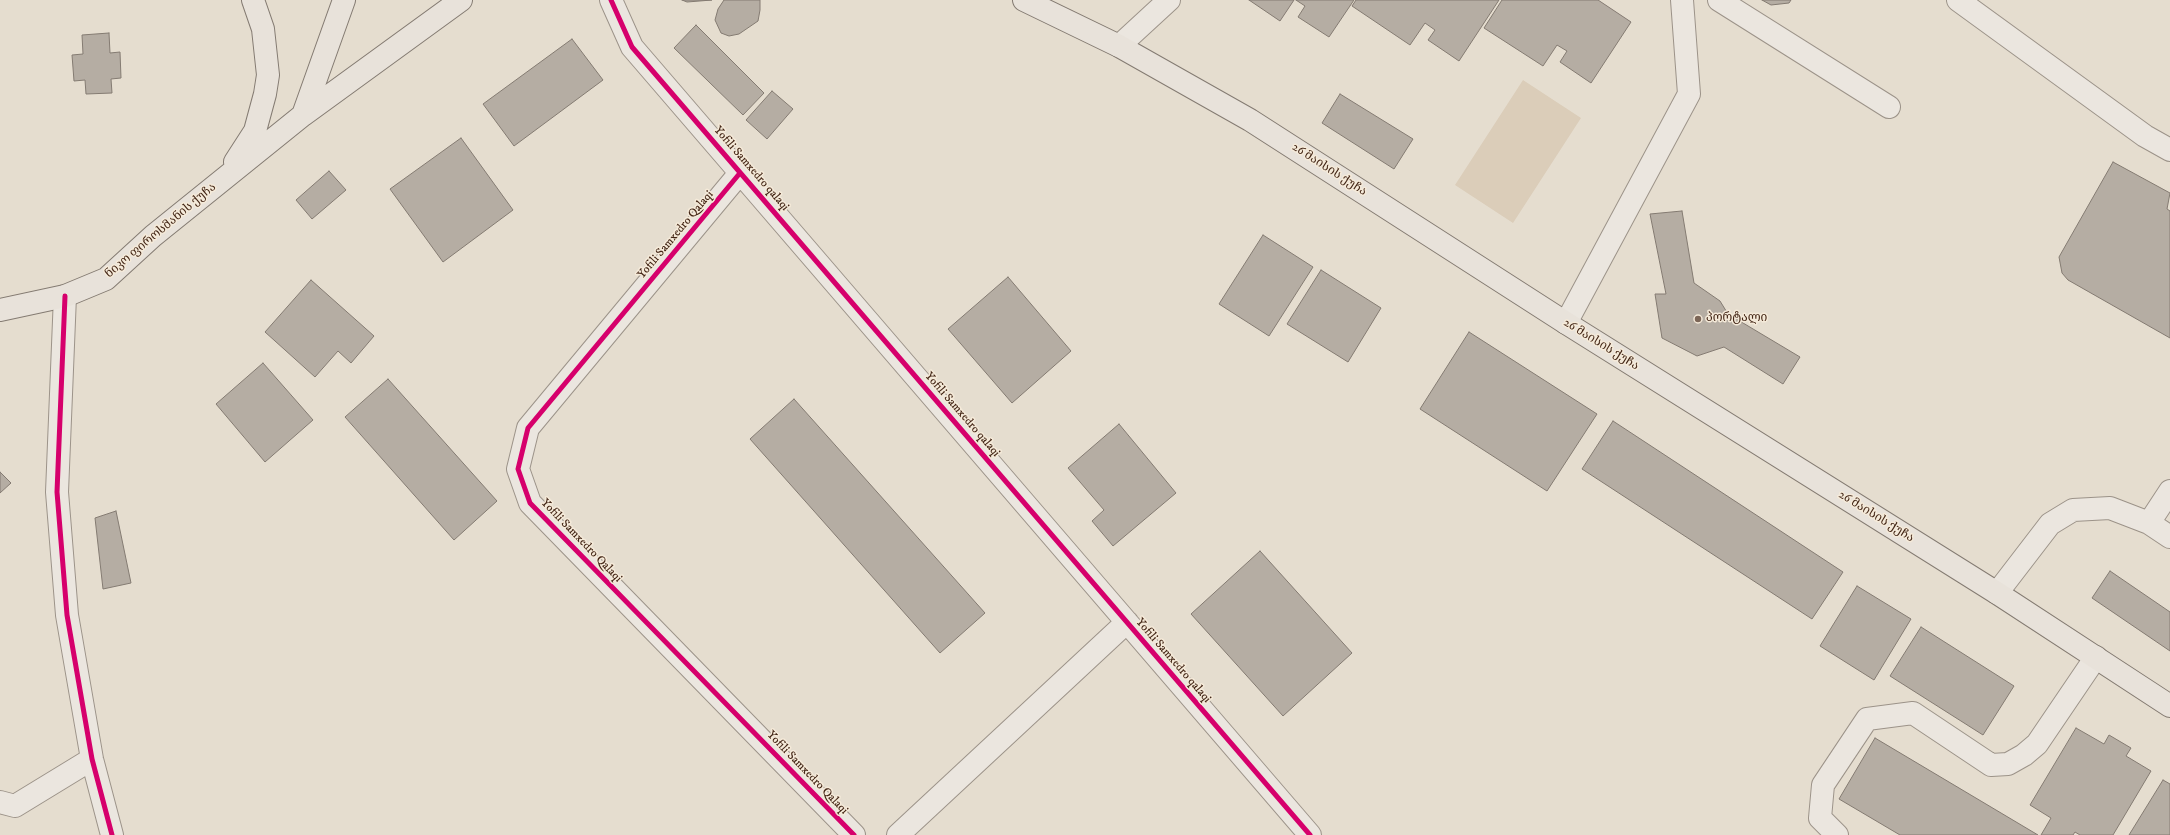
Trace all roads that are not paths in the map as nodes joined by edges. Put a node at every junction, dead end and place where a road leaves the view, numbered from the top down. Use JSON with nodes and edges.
{"nodes":[{"id":1,"x":253,"y":0,"type":"edge"},
{"id":2,"x":344,"y":0,"type":"edge"},
{"id":3,"x":462,"y":0,"type":"edge"},
{"id":4,"x":611,"y":0,"type":"edge"},
{"id":5,"x":1024,"y":0,"type":"edge"},
{"id":6,"x":1170,"y":0,"type":"edge"},
{"id":7,"x":1682,"y":0,"type":"edge"},
{"id":8,"x":1719,"y":0,"type":"edge"},
{"id":9,"x":1958,"y":0,"type":"edge"},
{"id":10,"x":1119,"y":46,"type":"junction"},
{"id":11,"x":1889,"y":108,"type":"dead end"},
{"id":12,"x":303,"y":115,"type":"junction"},
{"id":13,"x":2170,"y":150,"type":"edge"},
{"id":14,"x":740,"y":173,"type":"junction"},
{"id":15,"x":227,"y":175,"type":"junction"},
{"id":16,"x":65,"y":296,"type":"junction"},
{"id":17,"x":0,"y":310,"type":"edge"},
{"id":18,"x":1566,"y":323,"type":"junction"},
{"id":19,"x":2170,"y":491,"type":"edge"},
{"id":20,"x":2149,"y":523,"type":"junction"},
{"id":21,"x":2170,"y":537,"type":"edge"},
{"id":22,"x":1997,"y":593,"type":"junction"},
{"id":23,"x":1127,"y":622,"type":"junction"},
{"id":24,"x":2096,"y":657,"type":"junction"},
{"id":25,"x":2170,"y":706,"type":"edge"},
{"id":26,"x":92,"y":759,"type":"junction"},
{"id":27,"x":0,"y":802,"type":"edge"},
{"id":28,"x":112,"y":835,"type":"edge"},
{"id":29,"x":854,"y":835,"type":"edge"},
{"id":30,"x":898,"y":835,"type":"edge"},
{"id":31,"x":1310,"y":835,"type":"edge"},
{"id":32,"x":1837,"y":835,"type":"edge"}],
"edges":[{"from":1,"to":15,"type":"main road"},
{"from":2,"to":12,"type":"main road"},
{"from":3,"to":12,"type":"main road","name":"ნიკო ფიროსმანის ქუჩა"},
{"from":4,"to":14,"type":"street","name":"Yofili Samxedro qalaqi"},
{"from":5,"to":10,"type":"main road","name":"26 მაისის ქუჩა"},
{"from":6,"to":10,"type":"street"},
{"from":7,"to":18,"type":"street"},
{"from":8,"to":11,"type":"street"},
{"from":9,"to":13,"type":"street"},
{"from":10,"to":18,"type":"main road","name":"26 მაისის ქუჩა"},
{"from":12,"to":15,"type":"main road","name":"ნიკო ფიროსმანის ქუჩა"},
{"from":14,"to":23,"type":"street","name":"Yofili Samxedro qalaqi"},
{"from":14,"to":29,"type":"street","name":"Yofili Samxedro Qalaqi"},
{"from":15,"to":16,"type":"main road","name":"ნიკო ფიროსმანის ქუჩა"},
{"from":16,"to":17,"type":"main road","name":"ნიკო ფიროსმანის ქუჩა"},
{"from":16,"to":26,"type":"street"},
{"from":18,"to":22,"type":"main road","name":"26 მაისის ქუჩა"},
{"from":19,"to":20,"type":"street"},
{"from":20,"to":21,"type":"street"},
{"from":20,"to":22,"type":"street"},
{"from":22,"to":24,"type":"main road","name":"26 მაისის ქუჩა"},
{"from":23,"to":30,"type":"street","name":"Yofili Samxedro Qalaqi"},
{"from":23,"to":31,"type":"street","name":"Yofili Samxedro qalaqi"},
{"from":24,"to":25,"type":"main road","name":"26 მაისის ქუჩა"},
{"from":24,"to":32,"type":"street"},
{"from":26,"to":27,"type":"street"},
{"from":26,"to":28,"type":"street"}]}
